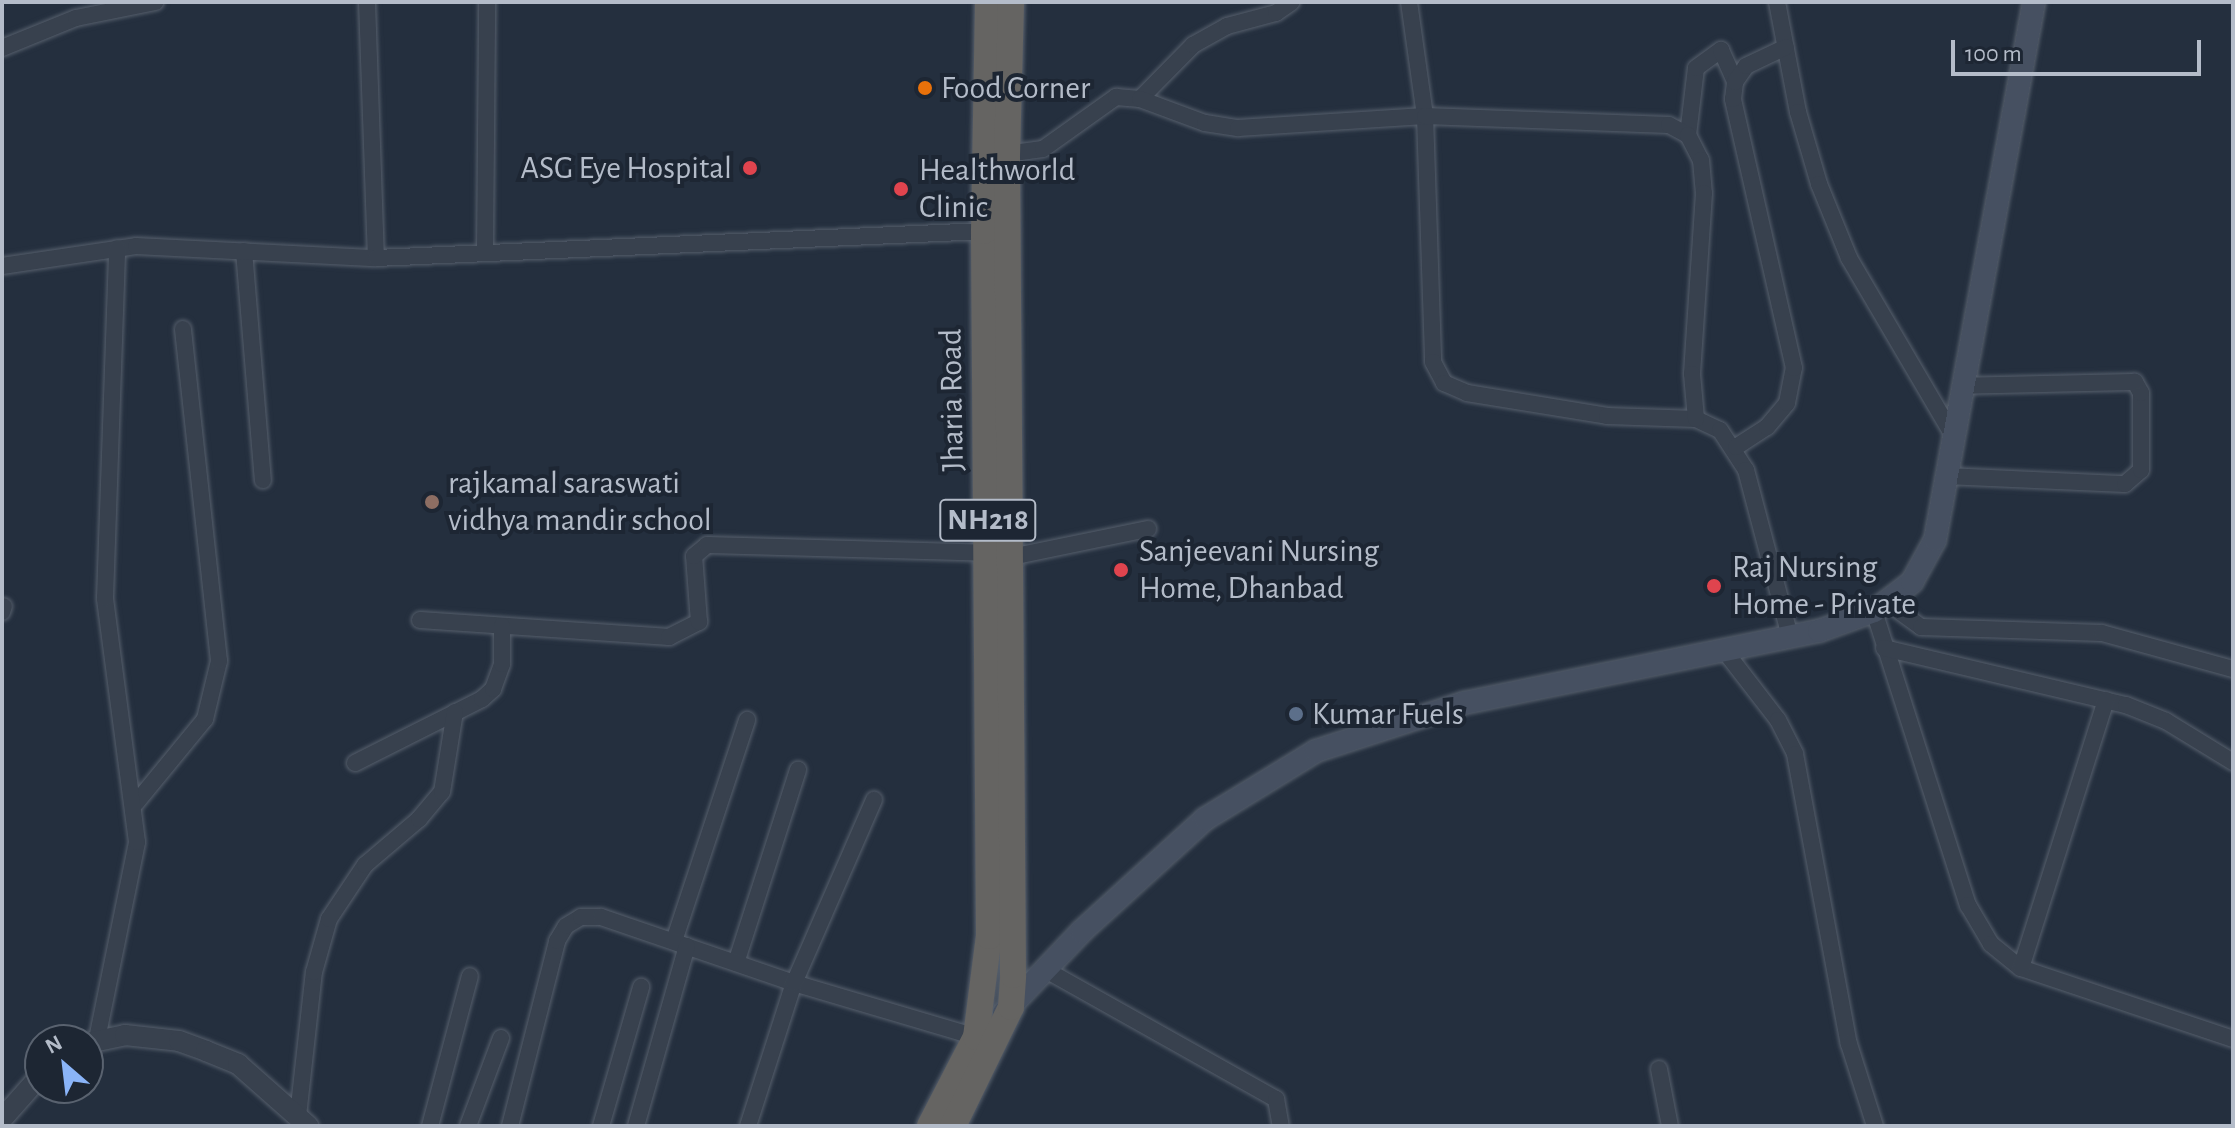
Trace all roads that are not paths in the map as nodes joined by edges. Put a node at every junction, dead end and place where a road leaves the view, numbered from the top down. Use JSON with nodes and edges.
{"nodes":[{"id":1,"x":155,"y":2,"type":"edge"},
{"id":2,"x":367,"y":2,"type":"edge"},
{"id":3,"x":487,"y":2,"type":"edge"},
{"id":4,"x":988,"y":2,"type":"edge"},
{"id":5,"x":1011,"y":2,"type":"edge"},
{"id":6,"x":1292,"y":2,"type":"edge"},
{"id":7,"x":1409,"y":2,"type":"edge"},
{"id":8,"x":1777,"y":2,"type":"edge"},
{"id":9,"x":2034,"y":2,"type":"edge"},
{"id":10,"x":1786,"y":47,"type":"junction"},
{"id":11,"x":2,"y":48,"type":"edge"},
{"id":12,"x":1735,"y":82,"type":"junction"},
{"id":13,"x":1140,"y":99,"type":"junction"},
{"id":14,"x":1425,"y":116,"type":"junction"},
{"id":15,"x":1688,"y":135,"type":"junction"},
{"id":16,"x":996,"y":154,"type":"junction"},
{"id":17,"x":984,"y":231,"type":"junction"},
{"id":18,"x":117,"y":248,"type":"junction"},
{"id":19,"x":244,"y":251,"type":"junction"},
{"id":20,"x":485,"y":251,"type":"junction"},
{"id":21,"x":376,"y":258,"type":"junction"},
{"id":22,"x":2,"y":266,"type":"edge"},
{"id":23,"x":183,"y":329,"type":"dead end"},
{"id":24,"x":1962,"y":386,"type":"junction"},
{"id":25,"x":1696,"y":419,"type":"junction"},
{"id":26,"x":1953,"y":435,"type":"junction"},
{"id":27,"x":1736,"y":447,"type":"junction"},
{"id":28,"x":1946,"y":476,"type":"junction"},
{"id":29,"x":263,"y":480,"type":"dead end"},
{"id":30,"x":1148,"y":529,"type":"dead end"},
{"id":31,"x":1000,"y":555,"type":"junction"},
{"id":32,"x":1881,"y":607,"type":"junction"},
{"id":33,"x":420,"y":620,"type":"dead end"},
{"id":34,"x":502,"y":626,"type":"junction"},
{"id":35,"x":1790,"y":636,"type":"junction"},
{"id":36,"x":1884,"y":648,"type":"junction"},
{"id":37,"x":1724,"y":650,"type":"junction"},
{"id":38,"x":2233,"y":669,"type":"edge"},
{"id":39,"x":2106,"y":700,"type":"junction"},
{"id":40,"x":455,"y":712,"type":"junction"},
{"id":41,"x":747,"y":720,"type":"dead end"},
{"id":42,"x":2233,"y":762,"type":"edge"},
{"id":43,"x":355,"y":763,"type":"dead end"},
{"id":44,"x":798,"y":770,"type":"dead end"},
{"id":45,"x":874,"y":800,"type":"dead end"},
{"id":46,"x":136,"y":803,"type":"junction"},
{"id":47,"x":681,"y":943,"type":"junction"},
{"id":48,"x":736,"y":963,"type":"junction"},
{"id":49,"x":2021,"y":968,"type":"junction"},
{"id":50,"x":1046,"y":970,"type":"junction"},
{"id":51,"x":470,"y":976,"type":"dead end"},
{"id":52,"x":794,"y":983,"type":"junction"},
{"id":53,"x":641,"y":987,"type":"dead end"},
{"id":54,"x":1011,"y":1007,"type":"junction"},
{"id":55,"x":96,"y":1024,"type":"edge"},
{"id":56,"x":976,"y":1037,"type":"junction"},
{"id":57,"x":501,"y":1038,"type":"dead end"},
{"id":58,"x":2233,"y":1039,"type":"edge"},
{"id":59,"x":104,"y":1040,"type":"edge"},
{"id":60,"x":1659,"y":1069,"type":"dead end"},
{"id":61,"x":24,"y":1094,"type":"edge"},
{"id":62,"x":2,"y":1119,"type":"edge"},
{"id":63,"x":303,"y":1121,"type":"edge"},
{"id":64,"x":430,"y":1126,"type":"edge"},
{"id":65,"x":468,"y":1126,"type":"edge"},
{"id":66,"x":510,"y":1126,"type":"edge"},
{"id":67,"x":601,"y":1126,"type":"edge"},
{"id":68,"x":636,"y":1126,"type":"edge"},
{"id":69,"x":748,"y":1126,"type":"edge"},
{"id":70,"x":930,"y":1126,"type":"edge"},
{"id":71,"x":953,"y":1126,"type":"edge"},
{"id":72,"x":1281,"y":1126,"type":"edge"},
{"id":73,"x":1670,"y":1126,"type":"edge"},
{"id":74,"x":1875,"y":1126,"type":"edge"}],
"edges":[{"from":1,"to":11,"type":"street"},
{"from":2,"to":21,"type":"street"},
{"from":3,"to":20,"type":"street"},
{"from":4,"to":16,"type":"highway","name":"Jharia Road","number":"NH218"},
{"from":5,"to":16,"type":"highway","name":"Jharia Road","number":"NH218"},
{"from":6,"to":13,"type":"street"},
{"from":7,"to":14,"type":"street"},
{"from":8,"to":10,"type":"street"},
{"from":9,"to":24,"type":"main road"},
{"from":10,"to":12,"type":"street"},
{"from":10,"to":26,"type":"street"},
{"from":12,"to":15,"type":"street"},
{"from":12,"to":27,"type":"street"},
{"from":13,"to":14,"type":"street"},
{"from":13,"to":16,"type":"street"},
{"from":14,"to":15,"type":"street"},
{"from":14,"to":25,"type":"street"},
{"from":15,"to":25,"type":"street"},
{"from":16,"to":17,"type":"highway","name":"Jharia Road","number":"NH218"},
{"from":16,"to":31,"type":"highway","name":"Jharia Road","number":"NH218"},
{"from":17,"to":20,"type":"street"},
{"from":17,"to":31,"type":"highway","name":"Jharia Road","number":"NH218"},
{"from":18,"to":19,"type":"street"},
{"from":18,"to":22,"type":"street"},
{"from":18,"to":46,"type":"street"},
{"from":19,"to":21,"type":"street"},
{"from":19,"to":29,"type":"street"},
{"from":20,"to":21,"type":"street"},
{"from":23,"to":46,"type":"street"},
{"from":24,"to":26,"type":"main road"},
{"from":24,"to":28,"type":"street"},
{"from":25,"to":27,"type":"street"},
{"from":26,"to":28,"type":"main road"},
{"from":27,"to":35,"type":"street"},
{"from":28,"to":32,"type":"main road"},
{"from":30,"to":31,"type":"street"},
{"from":31,"to":34,"type":"street"},
{"from":31,"to":54,"type":"highway","name":"Jharia Road","number":"NH218"},
{"from":31,"to":56,"type":"highway","name":"Jharia Road","number":"NH218"},
{"from":32,"to":35,"type":"main road"},
{"from":32,"to":36,"type":"street"},
{"from":32,"to":38,"type":"street"},
{"from":33,"to":34,"type":"street"},
{"from":34,"to":40,"type":"street"},
{"from":35,"to":37,"type":"main road"},
{"from":36,"to":39,"type":"street"},
{"from":36,"to":49,"type":"street"},
{"from":37,"to":50,"type":"main road"},
{"from":37,"to":74,"type":"street"},
{"from":39,"to":42,"type":"street"},
{"from":39,"to":49,"type":"street"},
{"from":40,"to":43,"type":"street"},
{"from":40,"to":63,"type":"street"},
{"from":41,"to":47,"type":"street"},
{"from":44,"to":48,"type":"street"},
{"from":45,"to":52,"type":"street"},
{"from":46,"to":55,"type":"street"},
{"from":47,"to":48,"type":"street"},
{"from":47,"to":66,"type":"street"},
{"from":47,"to":68,"type":"street"},
{"from":48,"to":52,"type":"street"},
{"from":49,"to":58,"type":"street"},
{"from":50,"to":54,"type":"main road"},
{"from":50,"to":72,"type":"street"},
{"from":51,"to":64,"type":"street"},
{"from":52,"to":56,"type":"street"},
{"from":52,"to":69,"type":"street"},
{"from":53,"to":67,"type":"street"},
{"from":54,"to":56,"type":"main road"},
{"from":54,"to":71,"type":"highway","number":"NH218"},
{"from":56,"to":70,"type":"highway","number":"NH218"},
{"from":57,"to":65,"type":"street"},
{"from":59,"to":63,"type":"street"},
{"from":60,"to":73,"type":"street"},
{"from":61,"to":62,"type":"street"}]}
